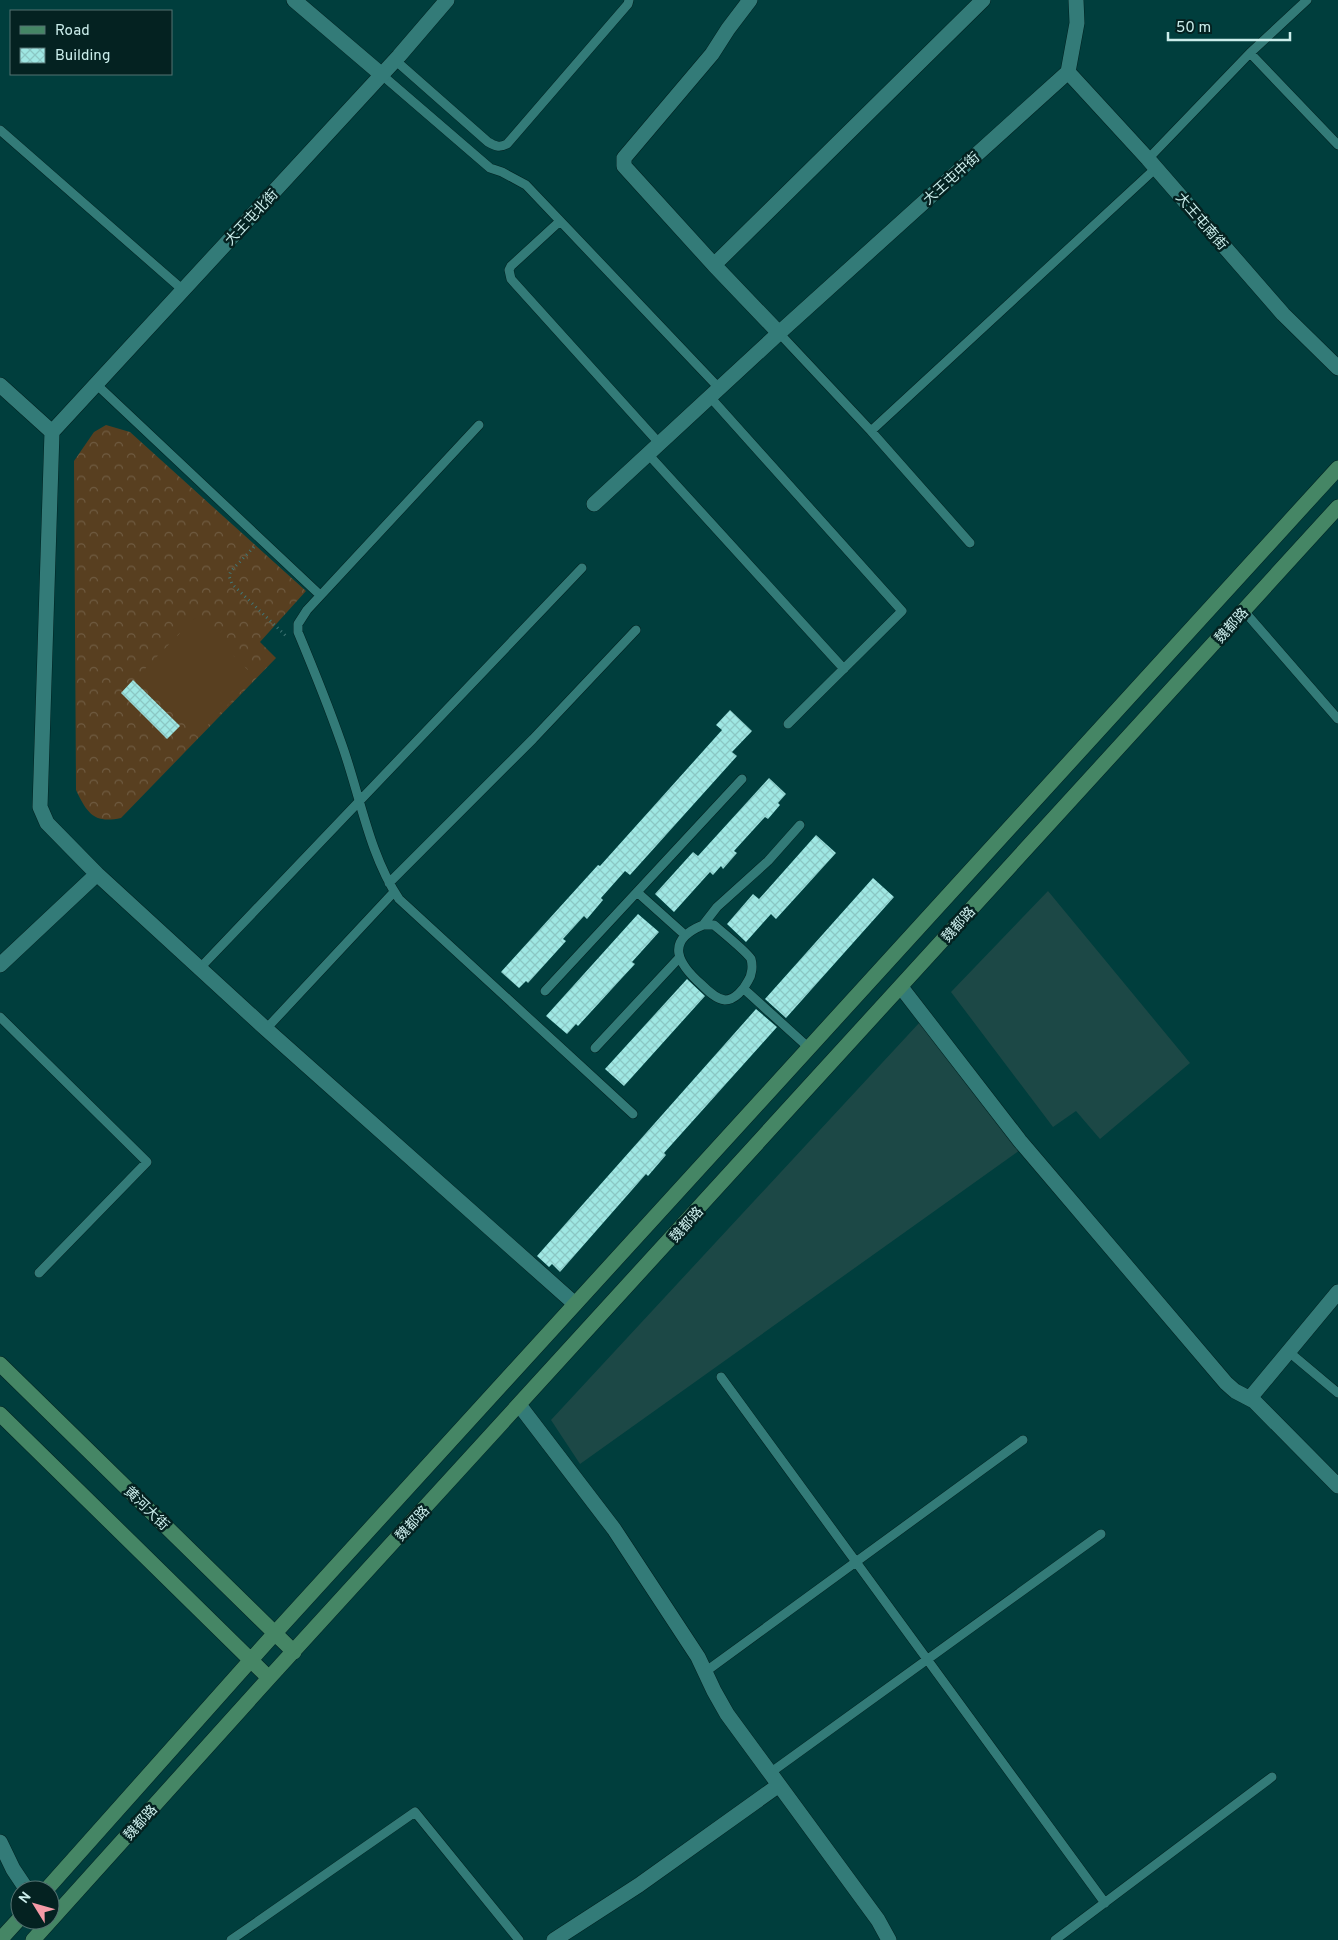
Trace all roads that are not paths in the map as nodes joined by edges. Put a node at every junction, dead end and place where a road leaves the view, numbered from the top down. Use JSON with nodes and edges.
{"nodes":[{"id":1,"x":294,"y":0,"type":"edge"},
{"id":2,"x":447,"y":0,"type":"edge"},
{"id":3,"x":629,"y":0,"type":"edge"},
{"id":4,"x":750,"y":0,"type":"edge"},
{"id":5,"x":982,"y":0,"type":"edge"},
{"id":6,"x":1076,"y":0,"type":"edge"},
{"id":7,"x":1307,"y":0,"type":"edge"},
{"id":8,"x":1250,"y":53,"type":"junction"},
{"id":9,"x":395,"y":60,"type":"junction"},
{"id":10,"x":1068,"y":72,"type":"junction"},
{"id":11,"x":382,"y":75,"type":"junction"},
{"id":12,"x":0,"y":130,"type":"edge"},
{"id":13,"x":1338,"y":145,"type":"edge"},
{"id":14,"x":1152,"y":163,"type":"junction"},
{"id":15,"x":560,"y":221,"type":"junction"},
{"id":16,"x":714,"y":265,"type":"junction"},
{"id":17,"x":183,"y":290,"type":"junction"},
{"id":18,"x":779,"y":333,"type":"junction"},
{"id":19,"x":1338,"y":368,"type":"edge"},
{"id":20,"x":96,"y":384,"type":"junction"},
{"id":21,"x":0,"y":385,"type":"edge"},
{"id":22,"x":714,"y":392,"type":"junction"},
{"id":23,"x":479,"y":425,"type":"dead end"},
{"id":24,"x":871,"y":430,"type":"junction"},
{"id":25,"x":52,"y":432,"type":"junction"},
{"id":26,"x":659,"y":443,"type":"junction"},
{"id":27,"x":648,"y":454,"type":"junction"},
{"id":28,"x":1338,"y":468,"type":"edge"},
{"id":29,"x":594,"y":504,"type":"dead end"},
{"id":30,"x":1338,"y":507,"type":"edge"},
{"id":31,"x":970,"y":544,"type":"dead end"},
{"id":32,"x":582,"y":568,"type":"dead end"},
{"id":33,"x":320,"y":595,"type":"junction"},
{"id":34,"x":1244,"y":611,"type":"junction"},
{"id":35,"x":636,"y":630,"type":"dead end"},
{"id":36,"x":844,"y":669,"type":"junction"},
{"id":37,"x":1338,"y":719,"type":"edge"},
{"id":38,"x":788,"y":724,"type":"dead end"},
{"id":39,"x":742,"y":779,"type":"dead end"},
{"id":40,"x":360,"y":801,"type":"junction"},
{"id":41,"x":800,"y":825,"type":"dead end"},
{"id":42,"x":97,"y":874,"type":"junction"},
{"id":43,"x":389,"y":884,"type":"junction"},
{"id":44,"x":394,"y":892,"type":"junction"},
{"id":45,"x":637,"y":892,"type":"junction"},
{"id":46,"x":703,"y":925,"type":"junction"},
{"id":47,"x":685,"y":935,"type":"junction"},
{"id":48,"x":679,"y":958,"type":"junction"},
{"id":49,"x":0,"y":965,"type":"edge"},
{"id":50,"x":200,"y":968,"type":"junction"},
{"id":51,"x":901,"y":987,"type":"junction"},
{"id":52,"x":744,"y":989,"type":"junction"},
{"id":53,"x":545,"y":991,"type":"dead end"},
{"id":54,"x":0,"y":1017,"type":"edge"},
{"id":55,"x":266,"y":1029,"type":"junction"},
{"id":56,"x":808,"y":1047,"type":"junction"},
{"id":57,"x":595,"y":1048,"type":"dead end"},
{"id":58,"x":633,"y":1114,"type":"dead end"},
{"id":59,"x":39,"y":1273,"type":"dead end"},
{"id":60,"x":1336,"y":1297,"type":"edge"},
{"id":61,"x":575,"y":1304,"type":"junction"},
{"id":62,"x":1289,"y":1352,"type":"junction"},
{"id":63,"x":0,"y":1364,"type":"edge"},
{"id":64,"x":722,"y":1377,"type":"dead end"},
{"id":65,"x":1338,"y":1393,"type":"edge"},
{"id":66,"x":1250,"y":1398,"type":"junction"},
{"id":67,"x":520,"y":1406,"type":"junction"},
{"id":68,"x":0,"y":1414,"type":"edge"},
{"id":69,"x":1023,"y":1440,"type":"dead end"},
{"id":70,"x":1338,"y":1486,"type":"edge"},
{"id":71,"x":1101,"y":1534,"type":"dead end"},
{"id":72,"x":856,"y":1562,"type":"junction"},
{"id":73,"x":275,"y":1633,"type":"junction"},
{"id":74,"x":294,"y":1652,"type":"junction"},
{"id":75,"x":252,"y":1659,"type":"junction"},
{"id":76,"x":927,"y":1659,"type":"junction"},
{"id":77,"x":705,"y":1672,"type":"junction"},
{"id":78,"x":270,"y":1678,"type":"junction"},
{"id":79,"x":1272,"y":1777,"type":"dead end"},
{"id":80,"x":775,"y":1779,"type":"junction"},
{"id":81,"x":0,"y":1842,"type":"edge"},
{"id":82,"x":20,"y":1880,"type":"edge"},
{"id":83,"x":55,"y":1880,"type":"edge"},
{"id":84,"x":1104,"y":1903,"type":"junction"},
{"id":85,"x":10,"y":1929,"type":"edge"},
{"id":86,"x":40,"y":1937,"type":"edge"},
{"id":87,"x":0,"y":1940,"type":"edge"},
{"id":88,"x":231,"y":1940,"type":"edge"},
{"id":89,"x":519,"y":1940,"type":"edge"},
{"id":90,"x":554,"y":1940,"type":"edge"},
{"id":91,"x":889,"y":1940,"type":"edge"},
{"id":92,"x":1055,"y":1940,"type":"edge"}],
"edges":[{"from":1,"to":11,"type":"street"},
{"from":2,"to":9,"type":"street","name":"大王屯北街"},
{"from":3,"to":9,"type":"lane"},
{"from":4,"to":16,"type":"street"},
{"from":5,"to":16,"type":"street"},
{"from":6,"to":10,"type":"street"},
{"from":7,"to":8,"type":"lane"},
{"from":8,"to":13,"type":"lane"},
{"from":8,"to":14,"type":"lane"},
{"from":9,"to":11,"type":"street","name":"大王屯北街"},
{"from":10,"to":14,"type":"street","name":"大王屯南街"},
{"from":10,"to":18,"type":"street","name":"大王屯中街"},
{"from":11,"to":15,"type":"lane"},
{"from":11,"to":17,"type":"street","name":"大王屯北街"},
{"from":12,"to":17,"type":"lane"},
{"from":14,"to":19,"type":"street","name":"大王屯南街"},
{"from":14,"to":24,"type":"lane"},
{"from":15,"to":22,"type":"lane"},
{"from":15,"to":26,"type":"lane"},
{"from":16,"to":18,"type":"street"},
{"from":17,"to":20,"type":"street","name":"大王屯北街"},
{"from":18,"to":22,"type":"street","name":"大王屯中街"},
{"from":18,"to":24,"type":"lane"},
{"from":20,"to":25,"type":"street","name":"大王屯北街"},
{"from":20,"to":33,"type":"lane"},
{"from":21,"to":25,"type":"street"},
{"from":22,"to":26,"type":"street","name":"大王屯中街"},
{"from":22,"to":36,"type":"lane"},
{"from":23,"to":33,"type":"lane"},
{"from":24,"to":31,"type":"lane"},
{"from":25,"to":42,"type":"street"},
{"from":26,"to":27,"type":"street","name":"大王屯中街"},
{"from":27,"to":29,"type":"street","name":"大王屯中街"},
{"from":27,"to":36,"type":"lane"},
{"from":28,"to":56,"type":"main road","name":"魏都路"},
{"from":30,"to":34,"type":"main road","name":"魏都路"},
{"from":32,"to":40,"type":"lane"},
{"from":33,"to":40,"type":"lane"},
{"from":34,"to":37,"type":"lane"},
{"from":34,"to":51,"type":"main road","name":"魏都路"},
{"from":35,"to":43,"type":"lane"},
{"from":36,"to":38,"type":"lane"},
{"from":39,"to":45,"type":"lane"},
{"from":40,"to":43,"type":"lane"},
{"from":40,"to":50,"type":"lane"},
{"from":41,"to":46,"type":"lane"},
{"from":42,"to":49,"type":"street"},
{"from":42,"to":50,"type":"street"},
{"from":43,"to":44,"type":"lane"},
{"from":44,"to":55,"type":"lane"},
{"from":44,"to":58,"type":"lane"},
{"from":45,"to":47,"type":"lane"},
{"from":45,"to":53,"type":"lane"},
{"from":46,"to":47,"type":"lane"},
{"from":46,"to":52,"type":"lane"},
{"from":47,"to":48,"type":"lane"},
{"from":48,"to":52,"type":"lane"},
{"from":48,"to":57,"type":"lane"},
{"from":50,"to":55,"type":"street"},
{"from":51,"to":66,"type":"street"},
{"from":51,"to":67,"type":"main road","name":"魏都路"},
{"from":52,"to":56,"type":"lane"},
{"from":54,"to":59,"type":"lane"},
{"from":55,"to":61,"type":"street"},
{"from":56,"to":61,"type":"main road","name":"魏都路"},
{"from":60,"to":62,"type":"street"},
{"from":61,"to":73,"type":"main road","name":"魏都路"},
{"from":62,"to":65,"type":"lane"},
{"from":62,"to":66,"type":"street"},
{"from":63,"to":73,"type":"main road","name":"黄河大街"},
{"from":64,"to":72,"type":"lane"},
{"from":66,"to":70,"type":"street"},
{"from":67,"to":74,"type":"main road","name":"魏都路"},
{"from":67,"to":77,"type":"street"},
{"from":68,"to":75,"type":"main road"},
{"from":69,"to":72,"type":"lane"},
{"from":71,"to":76,"type":"lane"},
{"from":72,"to":76,"type":"lane"},
{"from":72,"to":77,"type":"lane"},
{"from":73,"to":74,"type":"main road","name":"黄河大街"},
{"from":73,"to":75,"type":"main road","name":"魏都路"},
{"from":74,"to":78,"type":"main road","name":"魏都路"},
{"from":75,"to":78,"type":"main road"},
{"from":75,"to":83,"type":"main road","name":"魏都路"},
{"from":76,"to":80,"type":"lane"},
{"from":76,"to":84,"type":"lane"},
{"from":77,"to":80,"type":"street"},
{"from":78,"to":86,"type":"main road","name":"魏都路"},
{"from":79,"to":84,"type":"lane"},
{"from":80,"to":90,"type":"street"},
{"from":80,"to":91,"type":"street"},
{"from":81,"to":82,"type":"street"},
{"from":84,"to":92,"type":"lane"},
{"from":85,"to":87,"type":"main road"},
{"from":88,"to":89,"type":"lane"}]}
